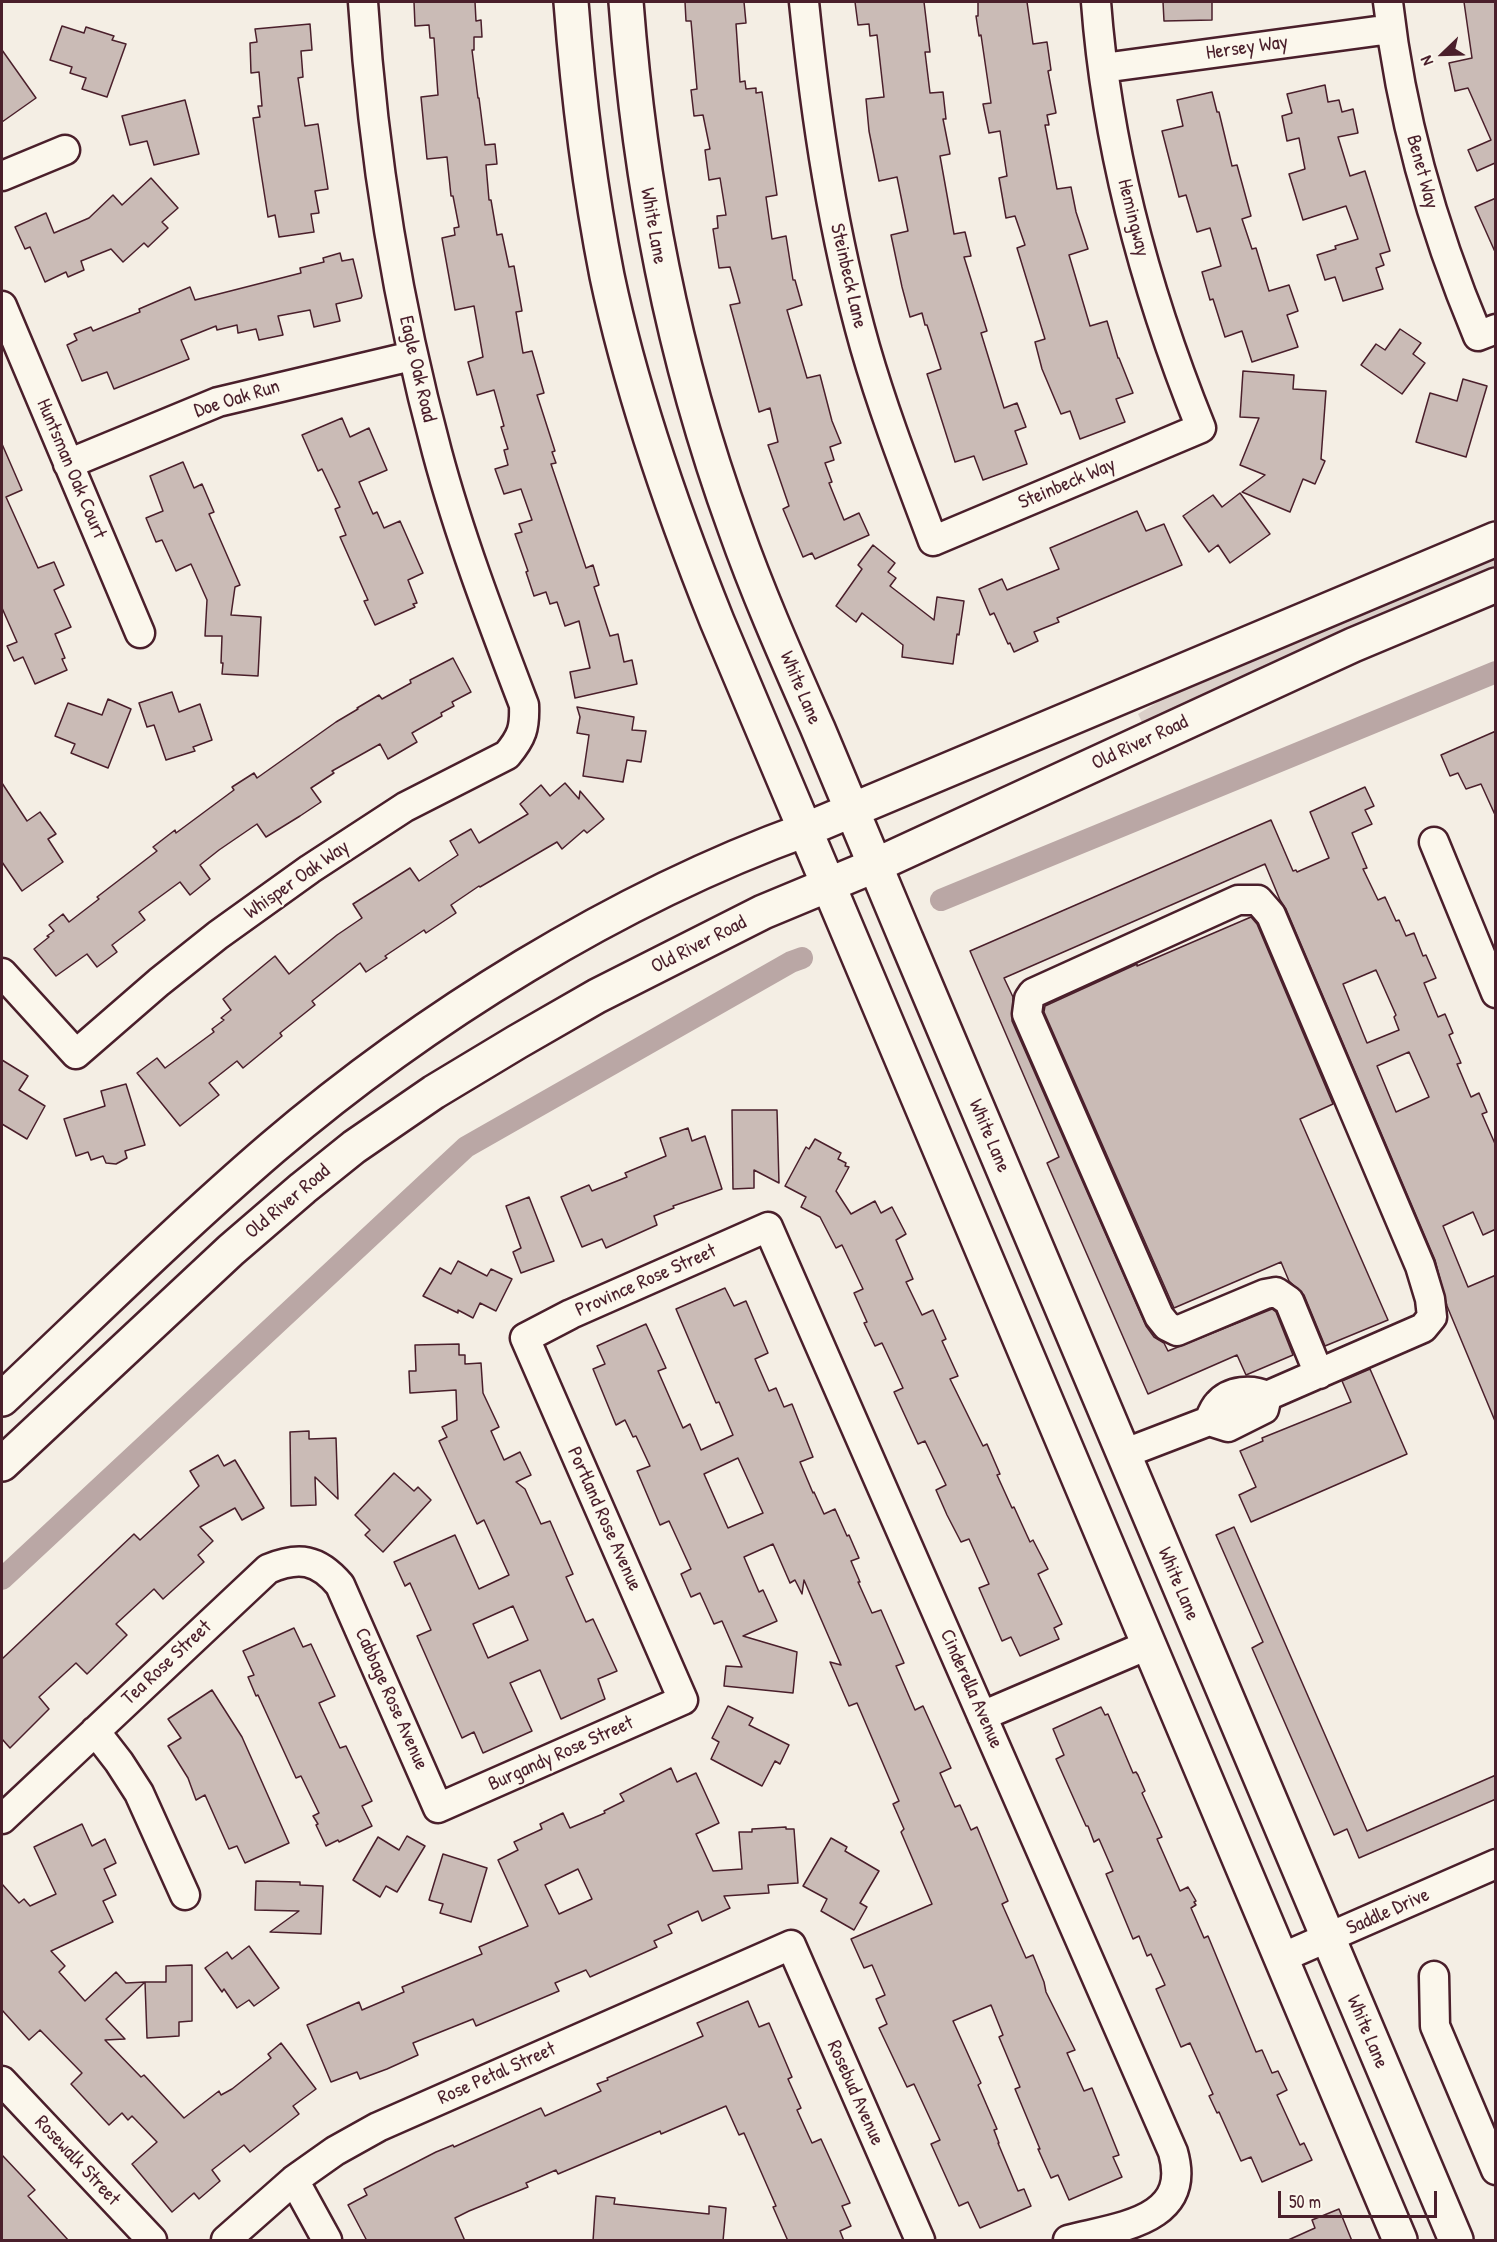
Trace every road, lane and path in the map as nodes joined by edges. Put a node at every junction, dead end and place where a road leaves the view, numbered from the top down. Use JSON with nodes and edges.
{"nodes":[{"id":1,"x":363,"y":2,"type":"edge"},
{"id":2,"x":571,"y":2,"type":"edge"},
{"id":3,"x":626,"y":2,"type":"edge"},
{"id":4,"x":804,"y":2,"type":"edge"},
{"id":5,"x":1096,"y":2,"type":"edge"},
{"id":6,"x":1388,"y":2,"type":"edge"},
{"id":7,"x":1391,"y":29,"type":"junction"},
{"id":8,"x":1103,"y":68,"type":"junction"},
{"id":9,"x":65,"y":150,"type":"dead end"},
{"id":10,"x":2,"y":177,"type":"edge"},
{"id":11,"x":2,"y":306,"type":"edge"},
{"id":12,"x":1487,"y":332,"type":"edge"},
{"id":13,"x":412,"y":356,"type":"junction"},
{"id":14,"x":1201,"y":428,"type":"joint"},
{"id":15,"x":68,"y":464,"type":"junction"},
{"id":16,"x":1496,"y":539,"type":"edge"},
{"id":17,"x":933,"y":541,"type":"joint"},
{"id":18,"x":1496,"y":585,"type":"edge"},
{"id":19,"x":140,"y":633,"type":"dead end"},
{"id":20,"x":525,"y":723,"type":"joint"},
{"id":21,"x":853,"y":810,"type":"junction"},
{"id":22,"x":805,"y":830,"type":"junction"},
{"id":23,"x":1434,"y":842,"type":"dead end"},
{"id":24,"x":876,"y":864,"type":"junction"},
{"id":25,"x":828,"y":884,"type":"junction"},
{"id":26,"x":1489,"y":960,"type":"edge"},
{"id":27,"x":2,"y":973,"type":"edge"},
{"id":28,"x":1496,"y":993,"type":"edge"},
{"id":29,"x":768,"y":1227,"type":"joint"},
{"id":30,"x":1014,"y":1325,"type":"junction"},
{"id":31,"x":525,"y":1338,"type":"joint"},
{"id":32,"x":1319,"y":1374,"type":"junction"},
{"id":33,"x":2,"y":1399,"type":"edge"},
{"id":34,"x":1121,"y":1448,"type":"junction"},
{"id":35,"x":2,"y":1464,"type":"edge"},
{"id":36,"x":344,"y":1591,"type":"joint"},
{"id":37,"x":1148,"y":1645,"type":"junction"},
{"id":38,"x":683,"y":1700,"type":"joint"},
{"id":39,"x":982,"y":1716,"type":"junction"},
{"id":40,"x":95,"y":1731,"type":"junction"},
{"id":41,"x":438,"y":1808,"type":"joint"},
{"id":42,"x":2,"y":1819,"type":"edge"},
{"id":43,"x":1496,"y":1864,"type":"edge"},
{"id":44,"x":185,"y":1895,"type":"dead end"},
{"id":45,"x":1328,"y":1938,"type":"junction"},
{"id":46,"x":791,"y":1945,"type":"joint"},
{"id":47,"x":1281,"y":1958,"type":"junction"},
{"id":48,"x":1434,"y":1976,"type":"dead end"},
{"id":49,"x":2,"y":2081,"type":"edge"},
{"id":50,"x":1496,"y":2170,"type":"edge"},
{"id":51,"x":294,"y":2180,"type":"junction"},
{"id":52,"x":152,"y":2241,"type":"edge"},
{"id":53,"x":226,"y":2241,"type":"edge"},
{"id":54,"x":327,"y":2241,"type":"edge"},
{"id":55,"x":920,"y":2241,"type":"edge"},
{"id":56,"x":1068,"y":2241,"type":"edge"},
{"id":57,"x":1400,"y":2241,"type":"edge"},
{"id":58,"x":1456,"y":2241,"type":"edge"}],
"edges":[{"from":1,"to":13,"type":"street","name":"Eagle Oak Road"},
{"from":2,"to":22,"type":"main road"},
{"from":3,"to":21,"type":"main road","name":"White Lane"},
{"from":4,"to":17,"type":"street","name":"Steinbeck Lane"},
{"from":5,"to":8,"type":"street","name":"Hemingway"},
{"from":6,"to":7,"type":"street","name":"Benet Way"},
{"from":7,"to":8,"type":"street","name":"Hersey Way"},
{"from":7,"to":12,"type":"street","name":"Benet Way"},
{"from":8,"to":14,"type":"street","name":"Hemingway"},
{"from":9,"to":10,"type":"street"},
{"from":11,"to":15,"type":"street","name":"Huntsman Oak Court"},
{"from":13,"to":15,"type":"street","name":"Doe Oak Run"},
{"from":13,"to":20,"type":"street","name":"Eagle Oak Road"},
{"from":14,"to":17,"type":"street","name":"Steinbeck Way"},
{"from":15,"to":19,"type":"street","name":"Huntsman Oak Court"},
{"from":16,"to":21,"type":"main road"},
{"from":18,"to":24,"type":"main road","name":"Old River Road"},
{"from":20,"to":27,"type":"street","name":"Whisper Oak Way"},
{"from":21,"to":22,"type":"main road"},
{"from":21,"to":24,"type":"main road","name":"White Lane"},
{"from":22,"to":25,"type":"main road"},
{"from":22,"to":33,"type":"main road"},
{"from":23,"to":26,"type":"street"},
{"from":24,"to":25,"type":"main road","name":"Old River Road"},
{"from":24,"to":34,"type":"main road","name":"White Lane"},
{"from":25,"to":30,"type":"main road"},
{"from":25,"to":35,"type":"main road","name":"Old River Road"},
{"from":26,"to":28,"type":"street"},
{"from":29,"to":31,"type":"street","name":"Province Rose Street"},
{"from":29,"to":39,"type":"street","name":"Cinderella Avenue"},
{"from":30,"to":34,"type":"main road"},
{"from":30,"to":37,"type":"main road"},
{"from":31,"to":38,"type":"street","name":"Portland Rose Avenue"},
{"from":32,"to":32,"type":"street"},
{"from":32,"to":34,"type":"street"},
{"from":34,"to":45,"type":"main road","name":"White Lane"},
{"from":36,"to":40,"type":"street","name":"Tea Rose Street"},
{"from":36,"to":41,"type":"street","name":"Cabbage Rose Avenue"},
{"from":37,"to":39,"type":"street"},
{"from":37,"to":47,"type":"main road"},
{"from":38,"to":41,"type":"street","name":"Burgandy Rose Street"},
{"from":39,"to":56,"type":"street","name":"Cinderella Avenue"},
{"from":40,"to":42,"type":"street","name":"Tea Rose Street"},
{"from":40,"to":44,"type":"street"},
{"from":43,"to":45,"type":"street","name":"Saddle Drive"},
{"from":45,"to":47,"type":"street","name":"Saddle Drive"},
{"from":45,"to":58,"type":"main road","name":"White Lane"},
{"from":46,"to":51,"type":"street","name":"Rose Petal Street"},
{"from":46,"to":55,"type":"street","name":"Rosebud Avenue"},
{"from":47,"to":57,"type":"main road"},
{"from":48,"to":50,"type":"street"},
{"from":49,"to":52,"type":"street","name":"Rosewalk Street"},
{"from":51,"to":53,"type":"street","name":"Rose Petal Street"},
{"from":51,"to":54,"type":"street"}]}
